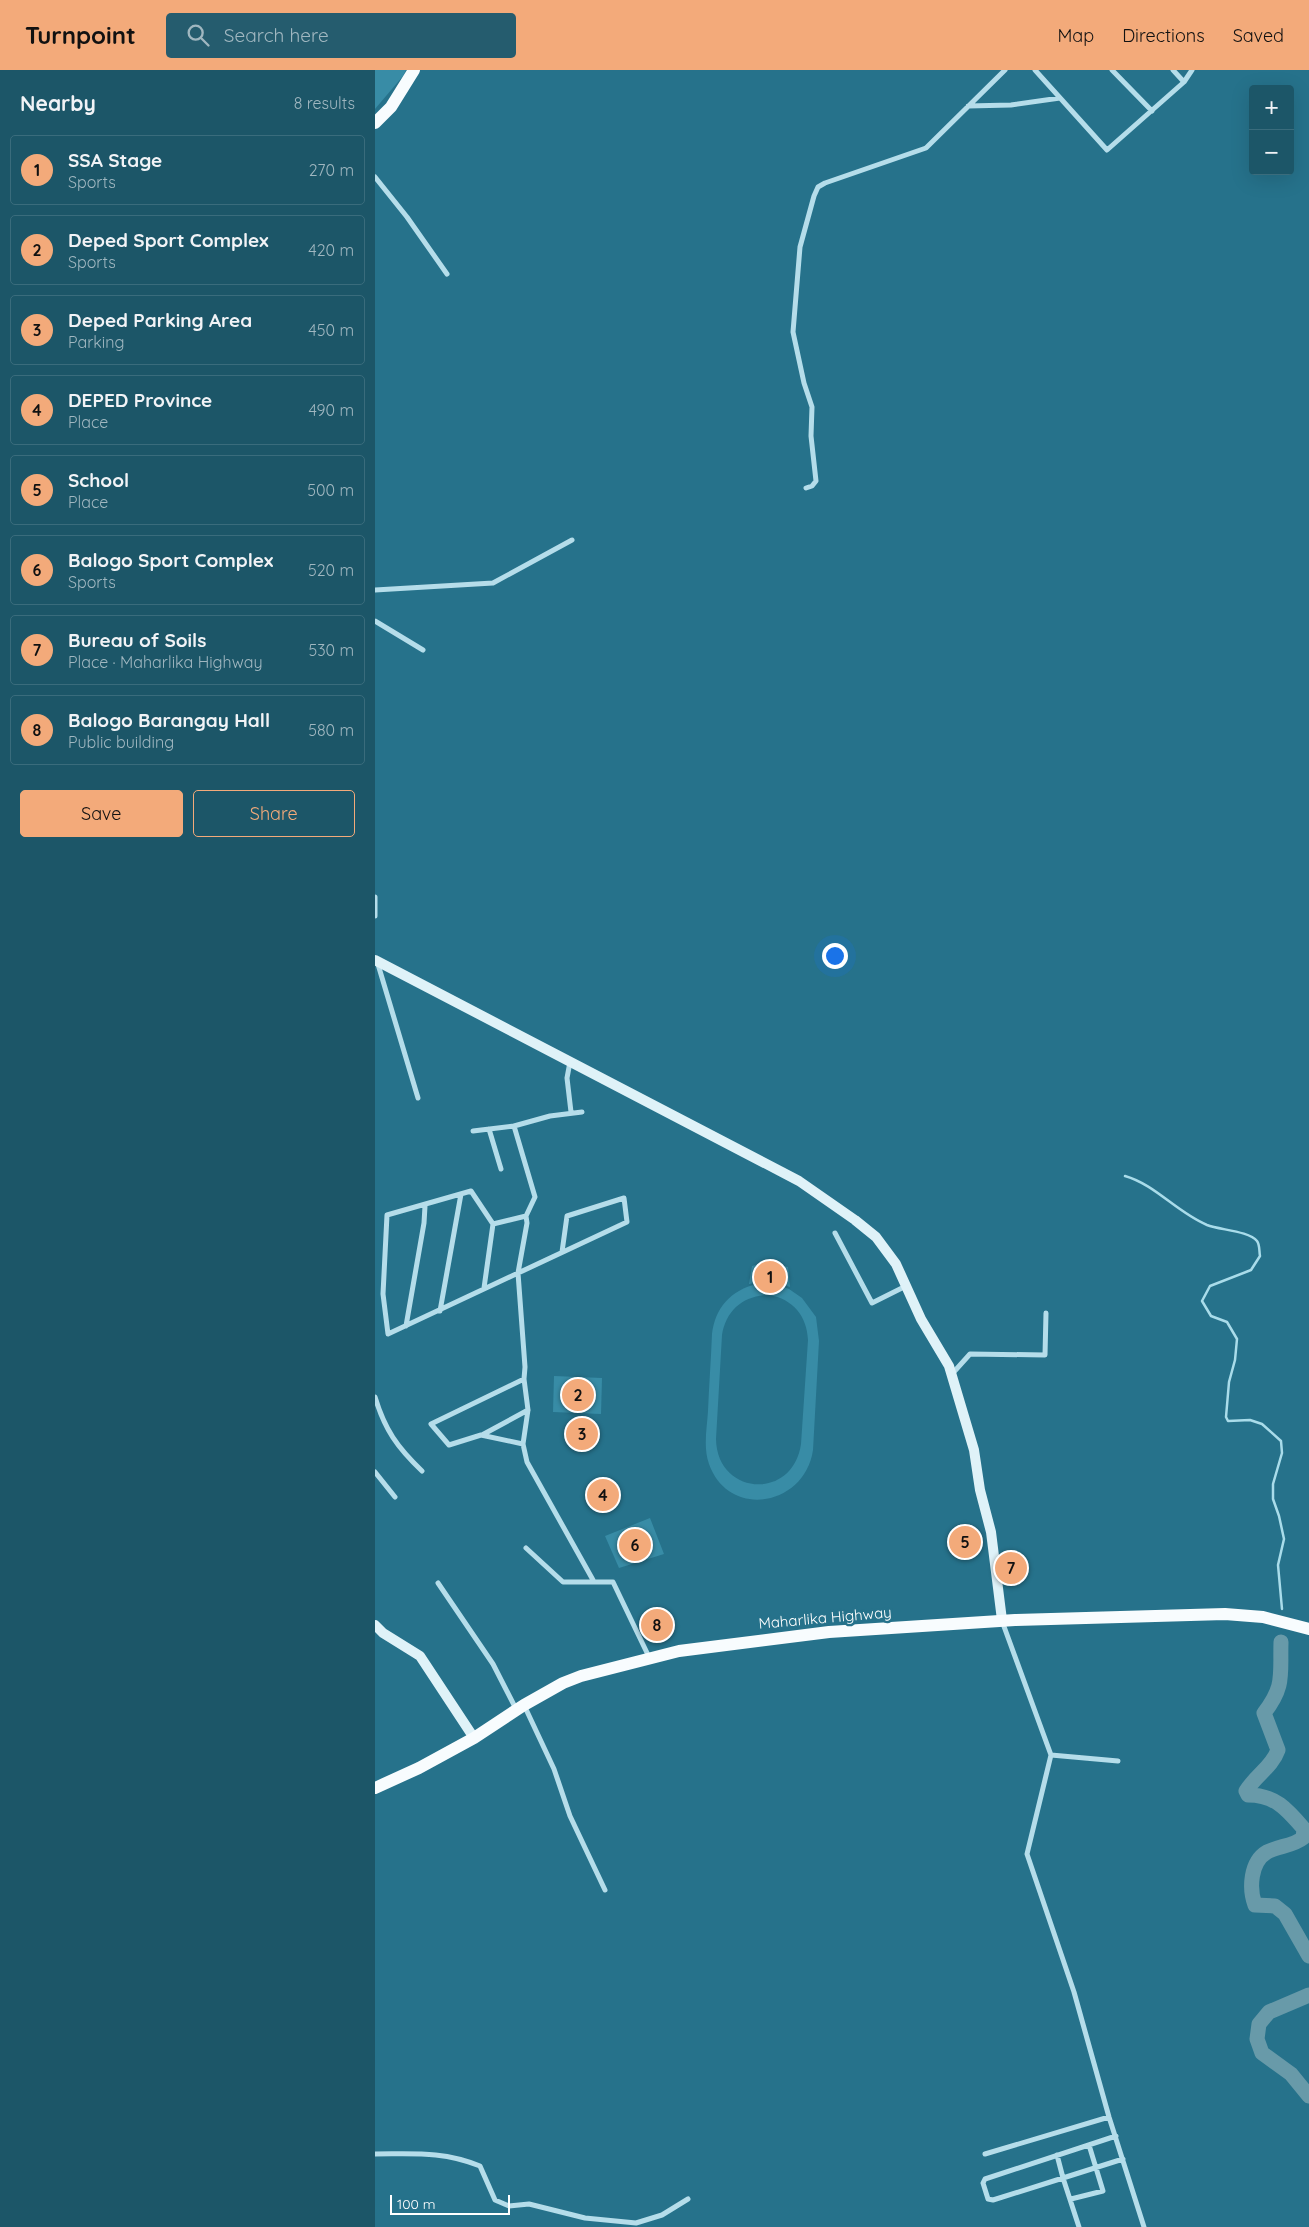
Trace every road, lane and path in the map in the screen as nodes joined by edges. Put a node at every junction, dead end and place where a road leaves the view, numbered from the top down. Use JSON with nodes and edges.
{"nodes":[{"id":1,"x":414,"y":70,"type":"edge"},
{"id":2,"x":1005,"y":70,"type":"edge"},
{"id":3,"x":1035,"y":70,"type":"edge"},
{"id":4,"x":1112,"y":70,"type":"edge"},
{"id":5,"x":1173,"y":70,"type":"edge"},
{"id":6,"x":1192,"y":70,"type":"edge"},
{"id":7,"x":1184,"y":82,"type":"junction"},
{"id":8,"x":1060,"y":98,"type":"junction"},
{"id":9,"x":968,"y":106,"type":"junction"},
{"id":10,"x":1152,"y":111,"type":"junction"},
{"id":11,"x":375,"y":123,"type":"edge"},
{"id":12,"x":375,"y":178,"type":"edge"},
{"id":13,"x":447,"y":274,"type":"dead end"},
{"id":14,"x":806,"y":488,"type":"dead end"},
{"id":15,"x":572,"y":540,"type":"dead end"},
{"id":16,"x":375,"y":590,"type":"edge"},
{"id":17,"x":375,"y":621,"type":"edge"},
{"id":18,"x":423,"y":650,"type":"dead end"},
{"id":19,"x":375,"y":897,"type":"edge"},
{"id":20,"x":375,"y":916,"type":"edge"},
{"id":21,"x":376,"y":960,"type":"edge"},
{"id":22,"x":383,"y":981,"type":"junction"},
{"id":23,"x":375,"y":983,"type":"edge"},
{"id":24,"x":570,"y":1062,"type":"junction"},
{"id":25,"x":418,"y":1098,"type":"dead end"},
{"id":26,"x":571,"y":1112,"type":"junction"},
{"id":27,"x":582,"y":1112,"type":"dead end"},
{"id":28,"x":514,"y":1126,"type":"junction"},
{"id":29,"x":489,"y":1129,"type":"junction"},
{"id":30,"x":473,"y":1131,"type":"dead end"},
{"id":31,"x":501,"y":1169,"type":"dead end"},
{"id":32,"x":461,"y":1194,"type":"junction"},
{"id":33,"x":425,"y":1206,"type":"junction"},
{"id":34,"x":526,"y":1216,"type":"junction"},
{"id":35,"x":493,"y":1224,"type":"junction"},
{"id":36,"x":835,"y":1233,"type":"dead end"},
{"id":37,"x":562,"y":1252,"type":"junction"},
{"id":38,"x":519,"y":1273,"type":"junction"},
{"id":39,"x":906,"y":1286,"type":"junction"},
{"id":40,"x":483,"y":1288,"type":"junction"},
{"id":41,"x":440,"y":1310,"type":"junction"},
{"id":42,"x":1046,"y":1313,"type":"dead end"},
{"id":43,"x":405,"y":1326,"type":"junction"},
{"id":44,"x":951,"y":1374,"type":"junction"},
{"id":45,"x":524,"y":1379,"type":"junction"},
{"id":46,"x":375,"y":1397,"type":"edge"},
{"id":47,"x":528,"y":1410,"type":"junction"},
{"id":48,"x":481,"y":1435,"type":"junction"},
{"id":49,"x":523,"y":1444,"type":"junction"},
{"id":50,"x":422,"y":1471,"type":"dead end"},
{"id":51,"x":375,"y":1472,"type":"edge"},
{"id":52,"x":395,"y":1497,"type":"dead end"},
{"id":53,"x":526,"y":1548,"type":"dead end"},
{"id":54,"x":593,"y":1580,"type":"junction"},
{"id":55,"x":438,"y":1583,"type":"dead end"},
{"id":56,"x":1002,"y":1620,"type":"junction"},
{"id":57,"x":375,"y":1625,"type":"edge"},
{"id":58,"x":1309,"y":1629,"type":"edge"},
{"id":59,"x":649,"y":1657,"type":"junction"},
{"id":60,"x":520,"y":1707,"type":"junction"},
{"id":61,"x":474,"y":1738,"type":"junction"},
{"id":62,"x":1051,"y":1755,"type":"junction"},
{"id":63,"x":1118,"y":1761,"type":"dead end"},
{"id":64,"x":375,"y":1788,"type":"edge"},
{"id":65,"x":605,"y":1890,"type":"dead end"},
{"id":66,"x":1109,"y":2117,"type":"junction"},
{"id":67,"x":1115,"y":2136,"type":"junction"},
{"id":68,"x":1089,"y":2145,"type":"junction"},
{"id":69,"x":375,"y":2154,"type":"edge"},
{"id":70,"x":985,"y":2154,"type":"dead end"},
{"id":71,"x":1057,"y":2155,"type":"junction"},
{"id":72,"x":1123,"y":2159,"type":"junction"},
{"id":73,"x":1097,"y":2168,"type":"junction"},
{"id":74,"x":1063,"y":2178,"type":"junction"},
{"id":75,"x":688,"y":2200,"type":"dead end"},
{"id":76,"x":1071,"y":2200,"type":"junction"},
{"id":77,"x":1079,"y":2227,"type":"edge"},
{"id":78,"x":1144,"y":2227,"type":"edge"}],
"edges":[{"from":1,"to":11,"type":"main road"},
{"from":2,"to":9,"type":"street"},
{"from":3,"to":8,"type":"street"},
{"from":4,"to":10,"type":"street"},
{"from":5,"to":7,"type":"street"},
{"from":6,"to":7,"type":"street"},
{"from":7,"to":10,"type":"street"},
{"from":8,"to":9,"type":"street"},
{"from":8,"to":10,"type":"street"},
{"from":9,"to":14,"type":"street"},
{"from":12,"to":13,"type":"street"},
{"from":15,"to":16,"type":"street"},
{"from":17,"to":18,"type":"street"},
{"from":19,"to":20,"type":"street"},
{"from":21,"to":22,"type":"street"},
{"from":21,"to":24,"type":"street"},
{"from":22,"to":23,"type":"street"},
{"from":22,"to":25,"type":"street"},
{"from":24,"to":26,"type":"street"},
{"from":24,"to":39,"type":"street"},
{"from":26,"to":27,"type":"street"},
{"from":26,"to":28,"type":"street"},
{"from":28,"to":29,"type":"street"},
{"from":28,"to":34,"type":"street"},
{"from":29,"to":30,"type":"street"},
{"from":29,"to":31,"type":"street"},
{"from":32,"to":33,"type":"street"},
{"from":32,"to":35,"type":"street"},
{"from":32,"to":41,"type":"street"},
{"from":33,"to":43,"type":"street"},
{"from":33,"to":43,"type":"street"},
{"from":34,"to":35,"type":"street"},
{"from":34,"to":38,"type":"street"},
{"from":35,"to":40,"type":"street"},
{"from":36,"to":39,"type":"street"},
{"from":37,"to":37,"type":"street"},
{"from":37,"to":38,"type":"street"},
{"from":38,"to":40,"type":"street"},
{"from":38,"to":45,"type":"street"},
{"from":39,"to":44,"type":"street"},
{"from":40,"to":41,"type":"street"},
{"from":41,"to":43,"type":"street"},
{"from":42,"to":44,"type":"street"},
{"from":44,"to":56,"type":"street"},
{"from":45,"to":47,"type":"street"},
{"from":45,"to":48,"type":"street"},
{"from":46,"to":50,"type":"street"},
{"from":47,"to":48,"type":"street"},
{"from":47,"to":49,"type":"street"},
{"from":48,"to":49,"type":"street"},
{"from":49,"to":54,"type":"street"},
{"from":51,"to":52,"type":"street"},
{"from":53,"to":54,"type":"street"},
{"from":54,"to":59,"type":"street"},
{"from":55,"to":60,"type":"street"},
{"from":56,"to":58,"type":"main road","name":"Maharlika Highway"},
{"from":56,"to":59,"type":"main road","name":"Maharlika Highway"},
{"from":56,"to":62,"type":"street"},
{"from":57,"to":61,"type":"street"},
{"from":59,"to":60,"type":"main road","name":"Maharlika Highway"},
{"from":60,"to":61,"type":"main road","name":"Maharlika Highway"},
{"from":60,"to":65,"type":"street"},
{"from":61,"to":64,"type":"main road","name":"Maharlika Highway"},
{"from":62,"to":63,"type":"street"},
{"from":62,"to":66,"type":"street"},
{"from":66,"to":67,"type":"street"},
{"from":66,"to":70,"type":"street"},
{"from":67,"to":68,"type":"street"},
{"from":67,"to":72,"type":"street"},
{"from":68,"to":71,"type":"street"},
{"from":68,"to":73,"type":"street"},
{"from":69,"to":75,"type":"street"},
{"from":71,"to":74,"type":"street"},
{"from":71,"to":74,"type":"street"},
{"from":72,"to":73,"type":"street"},
{"from":72,"to":78,"type":"street"},
{"from":73,"to":74,"type":"street"},
{"from":73,"to":76,"type":"street"},
{"from":74,"to":76,"type":"street"},
{"from":76,"to":77,"type":"street"}]}
